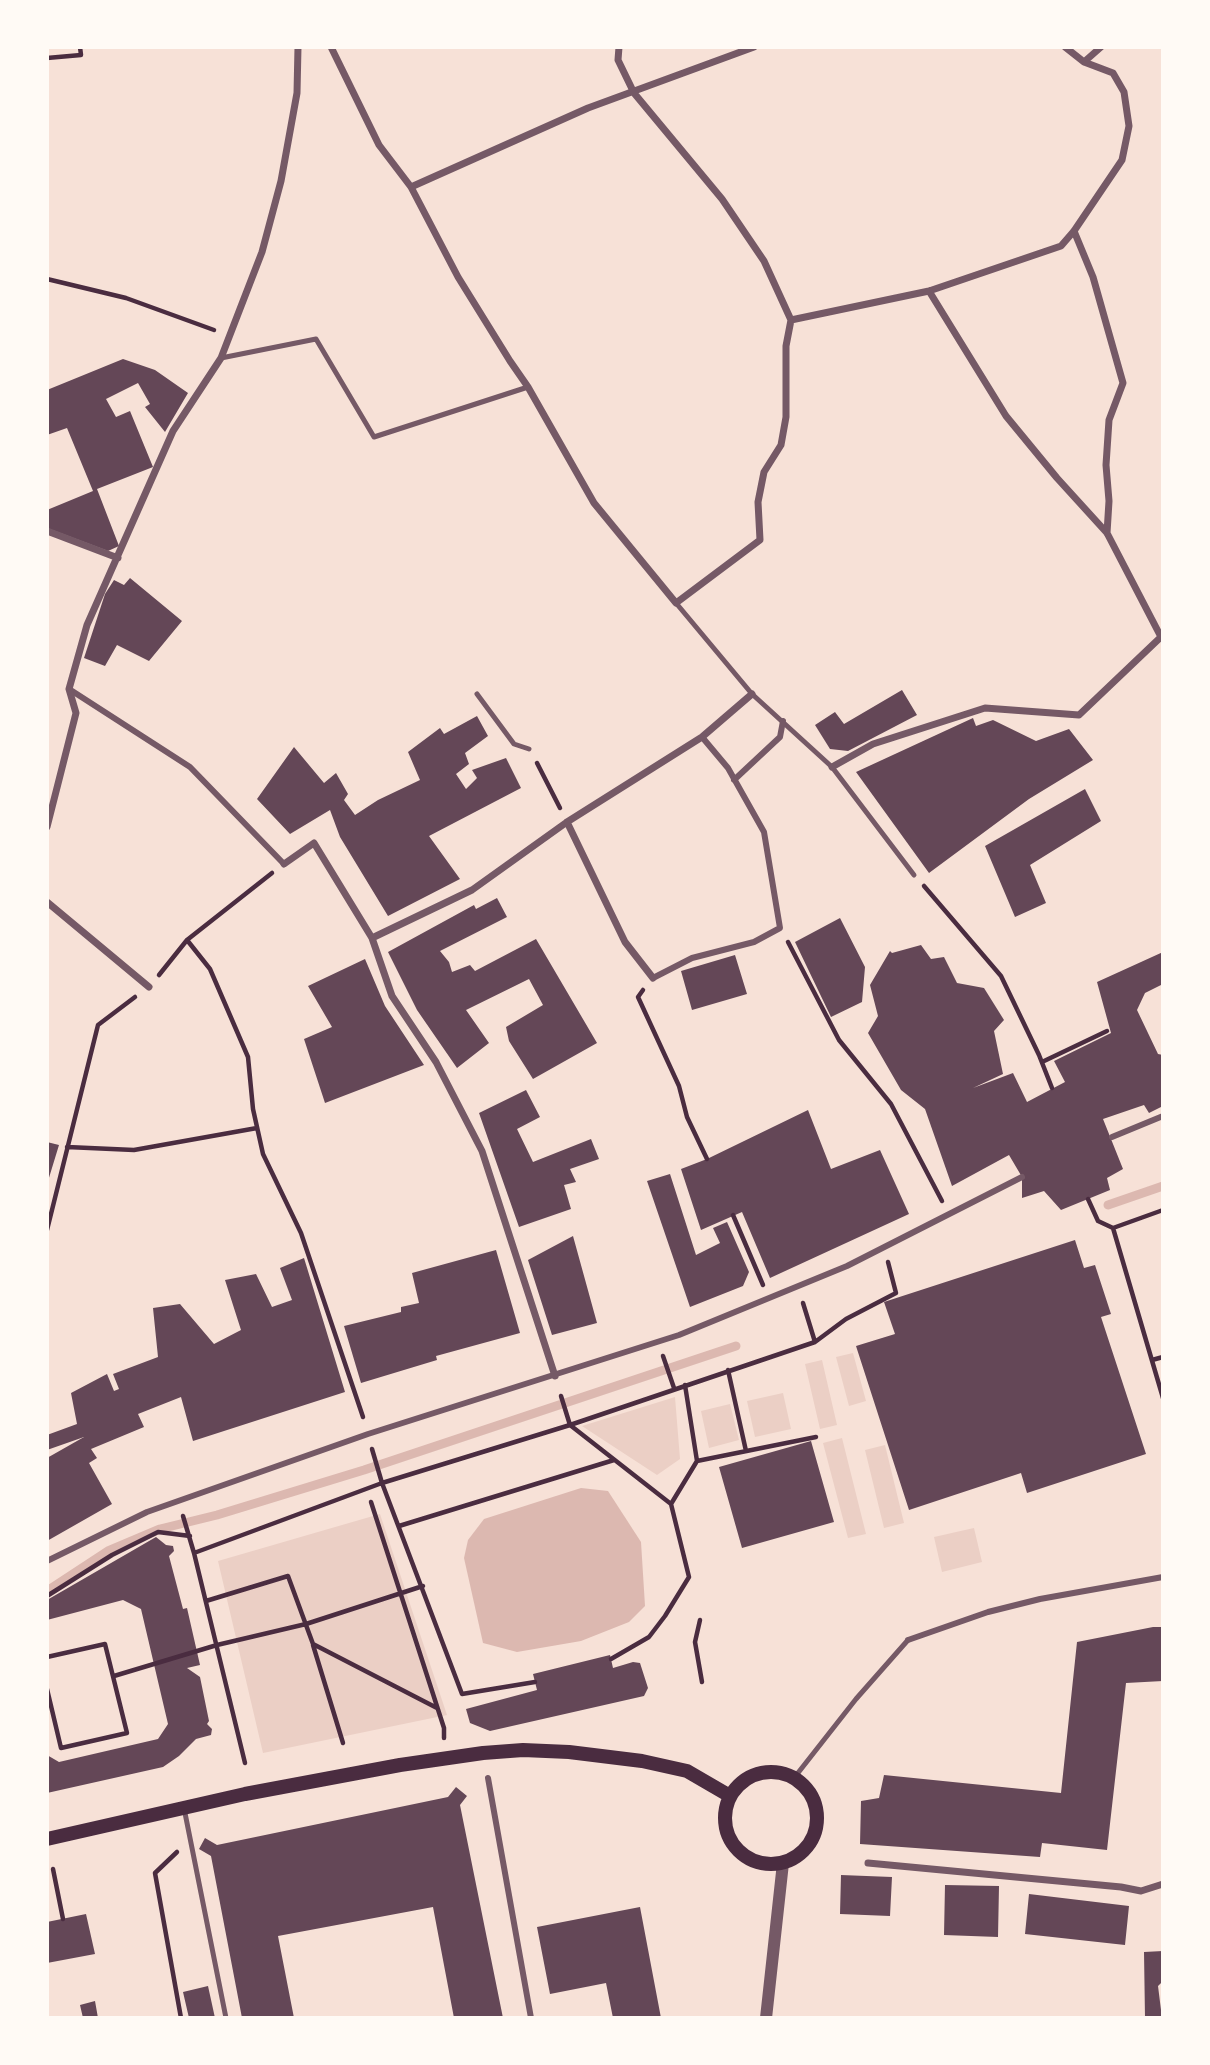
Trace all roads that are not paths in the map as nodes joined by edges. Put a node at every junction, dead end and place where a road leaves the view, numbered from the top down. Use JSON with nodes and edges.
{"nodes":[{"id":1,"x":298,"y":47,"type":"edge"},
{"id":2,"x":331,"y":47,"type":"edge"},
{"id":3,"x":619,"y":47,"type":"edge"},
{"id":4,"x":754,"y":47,"type":"edge"},
{"id":5,"x":1065,"y":47,"type":"edge"},
{"id":6,"x":1101,"y":47,"type":"edge"},
{"id":7,"x":1084,"y":62,"type":"junction"},
{"id":8,"x":634,"y":93,"type":"junction"},
{"id":9,"x":411,"y":187,"type":"junction"},
{"id":10,"x":1074,"y":231,"type":"junction"},
{"id":11,"x":929,"y":291,"type":"junction"},
{"id":12,"x":791,"y":320,"type":"junction"},
{"id":13,"x":221,"y":358,"type":"junction"},
{"id":14,"x":528,"y":387,"type":"junction"},
{"id":15,"x":47,"y":531,"type":"edge"},
{"id":16,"x":1107,"y":533,"type":"junction"},
{"id":17,"x":118,"y":558,"type":"junction"},
{"id":18,"x":676,"y":603,"type":"junction"},
{"id":19,"x":1162,"y":636,"type":"edge"},
{"id":20,"x":69,"y":689,"type":"junction"},
{"id":21,"x":477,"y":694,"type":"dead end"},
{"id":22,"x":752,"y":694,"type":"junction"},
{"id":23,"x":783,"y":722,"type":"junction"},
{"id":24,"x":702,"y":737,"type":"junction"},
{"id":25,"x":529,"y":749,"type":"road end"},
{"id":26,"x":832,"y":767,"type":"junction"},
{"id":27,"x":734,"y":780,"type":"junction"},
{"id":28,"x":567,"y":822,"type":"junction"},
{"id":29,"x":47,"y":827,"type":"edge"},
{"id":30,"x":284,"y":864,"type":"joint"},
{"id":31,"x":914,"y":875,"type":"road end"},
{"id":32,"x":47,"y":902,"type":"edge"},
{"id":33,"x":372,"y":938,"type":"junction"},
{"id":34,"x":653,"y":978,"type":"joint"},
{"id":35,"x":149,"y":987,"type":"road end"},
{"id":36,"x":1163,"y":1116,"type":"edge"},
{"id":37,"x":1112,"y":1137,"type":"dead end"},
{"id":38,"x":1021,"y":1177,"type":"dead end"},
{"id":39,"x":555,"y":1376,"type":"junction"},
{"id":40,"x":47,"y":1561,"type":"edge"},
{"id":41,"x":1163,"y":1577,"type":"edge"},
{"id":42,"x":908,"y":1640,"type":"joint"},
{"id":43,"x":488,"y":1778,"type":"dead end"},
{"id":44,"x":794,"y":1778,"type":"junction"},
{"id":45,"x":730,"y":1796,"type":"junction"},
{"id":46,"x":184,"y":1808,"type":"junction"},
{"id":47,"x":47,"y":1839,"type":"edge"},
{"id":48,"x":783,"y":1863,"type":"junction"},
{"id":49,"x":868,"y":1863,"type":"dead end"},
{"id":50,"x":1163,"y":1884,"type":"edge"},
{"id":51,"x":226,"y":2018,"type":"edge"},
{"id":52,"x":531,"y":2018,"type":"edge"},
{"id":53,"x":766,"y":2018,"type":"edge"}],
"edges":[{"from":1,"to":13,"type":"street"},
{"from":2,"to":9,"type":"street"},
{"from":3,"to":8,"type":"street"},
{"from":4,"to":8,"type":"street"},
{"from":5,"to":7,"type":"street"},
{"from":6,"to":7,"type":"street"},
{"from":7,"to":10,"type":"street"},
{"from":8,"to":9,"type":"street"},
{"from":8,"to":12,"type":"street"},
{"from":9,"to":14,"type":"street"},
{"from":10,"to":11,"type":"street"},
{"from":10,"to":16,"type":"street"},
{"from":11,"to":12,"type":"street"},
{"from":11,"to":16,"type":"street"},
{"from":12,"to":18,"type":"street"},
{"from":13,"to":14,"type":"lane"},
{"from":13,"to":17,"type":"street"},
{"from":14,"to":18,"type":"street"},
{"from":15,"to":17,"type":"street"},
{"from":16,"to":19,"type":"street"},
{"from":17,"to":20,"type":"street"},
{"from":18,"to":22,"type":"lane"},
{"from":19,"to":26,"type":"street"},
{"from":20,"to":29,"type":"street"},
{"from":20,"to":30,"type":"street"},
{"from":21,"to":25,"type":"lane"},
{"from":22,"to":23,"type":"lane"},
{"from":22,"to":24,"type":"street"},
{"from":23,"to":26,"type":"lane"},
{"from":23,"to":27,"type":"street"},
{"from":24,"to":27,"type":"street"},
{"from":24,"to":28,"type":"street"},
{"from":26,"to":31,"type":"lane"},
{"from":27,"to":34,"type":"street"},
{"from":28,"to":33,"type":"street"},
{"from":28,"to":34,"type":"street"},
{"from":30,"to":33,"type":"street"},
{"from":32,"to":35,"type":"street"},
{"from":33,"to":39,"type":"street"},
{"from":36,"to":37,"type":"street"},
{"from":38,"to":39,"type":"street"},
{"from":39,"to":40,"type":"street"},
{"from":41,"to":42,"type":"street"},
{"from":42,"to":44,"type":"lane"},
{"from":43,"to":52,"type":"street"},
{"from":44,"to":45,"type":"main road"},
{"from":44,"to":48,"type":"main road"},
{"from":45,"to":46,"type":"main road"},
{"from":45,"to":48,"type":"main road"},
{"from":46,"to":47,"type":"main road"},
{"from":46,"to":51,"type":"lane"},
{"from":48,"to":53,"type":"street"},
{"from":49,"to":50,"type":"street"}]}
